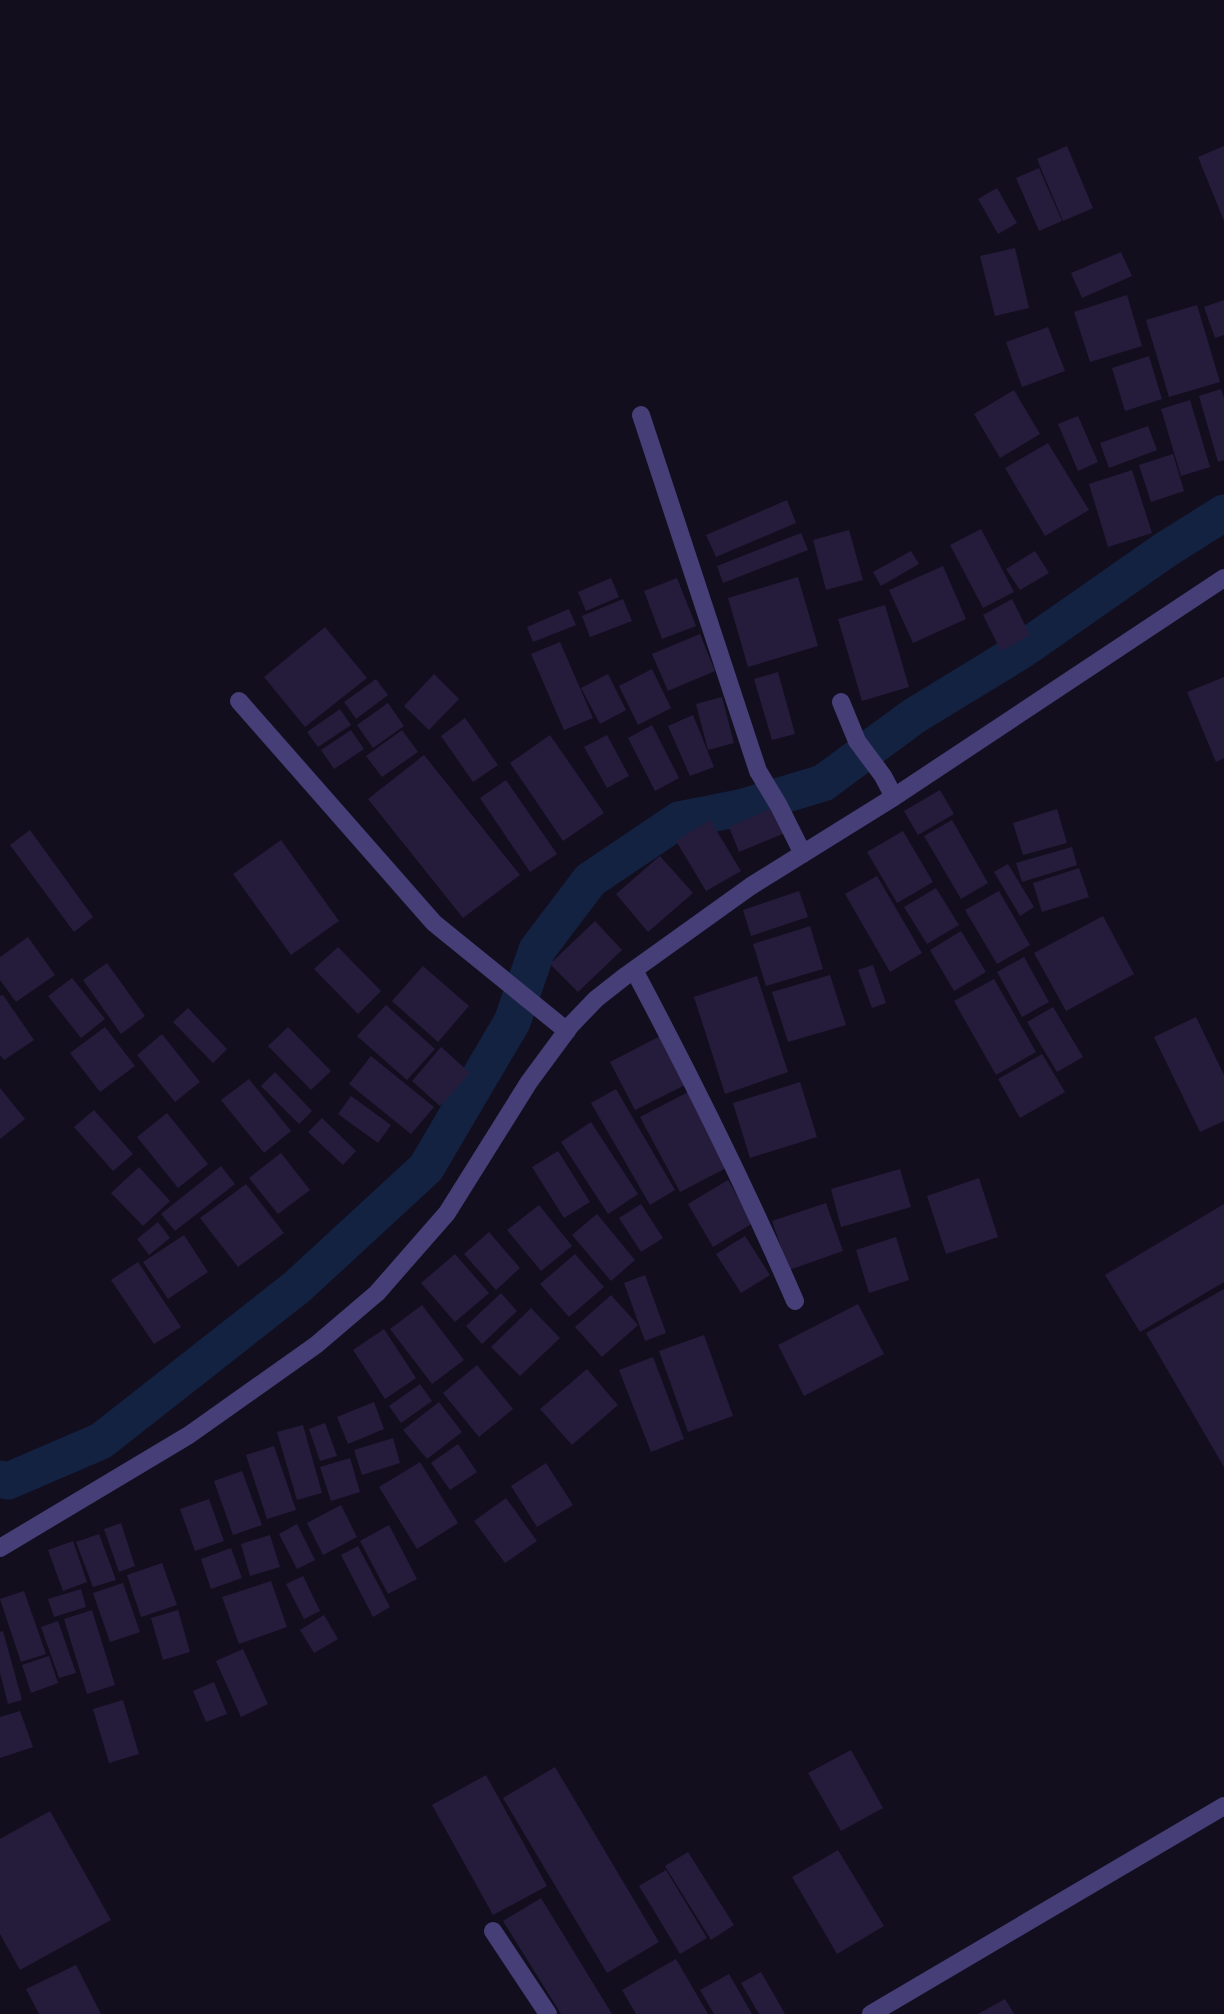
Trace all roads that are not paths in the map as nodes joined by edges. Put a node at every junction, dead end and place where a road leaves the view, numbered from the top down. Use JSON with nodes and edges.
{"nodes":[{"id":1,"x":641,"y":415,"type":"dead end"},
{"id":2,"x":1224,"y":578,"type":"edge"},
{"id":3,"x":239,"y":701,"type":"dead end"},
{"id":4,"x":841,"y":702,"type":"dead end"},
{"id":5,"x":894,"y":797,"type":"junction"},
{"id":6,"x":803,"y":854,"type":"junction"},
{"id":7,"x":634,"y":970,"type":"junction"},
{"id":8,"x":567,"y":1031,"type":"junction"},
{"id":9,"x":795,"y":1301,"type":"dead end"},
{"id":10,"x":1,"y":1542,"type":"edge"},
{"id":11,"x":1224,"y":1806,"type":"edge"},
{"id":12,"x":494,"y":1931,"type":"dead end"},
{"id":13,"x":548,"y":2014,"type":"edge"},
{"id":14,"x":871,"y":2014,"type":"edge"}],
"edges":[{"from":1,"to":6,"type":"street"},
{"from":2,"to":5,"type":"street"},
{"from":3,"to":8,"type":"street"},
{"from":4,"to":5,"type":"street"},
{"from":5,"to":6,"type":"street"},
{"from":6,"to":7,"type":"street"},
{"from":7,"to":8,"type":"street"},
{"from":7,"to":9,"type":"street"},
{"from":8,"to":10,"type":"street"},
{"from":11,"to":14,"type":"street"},
{"from":12,"to":13,"type":"street"}]}
